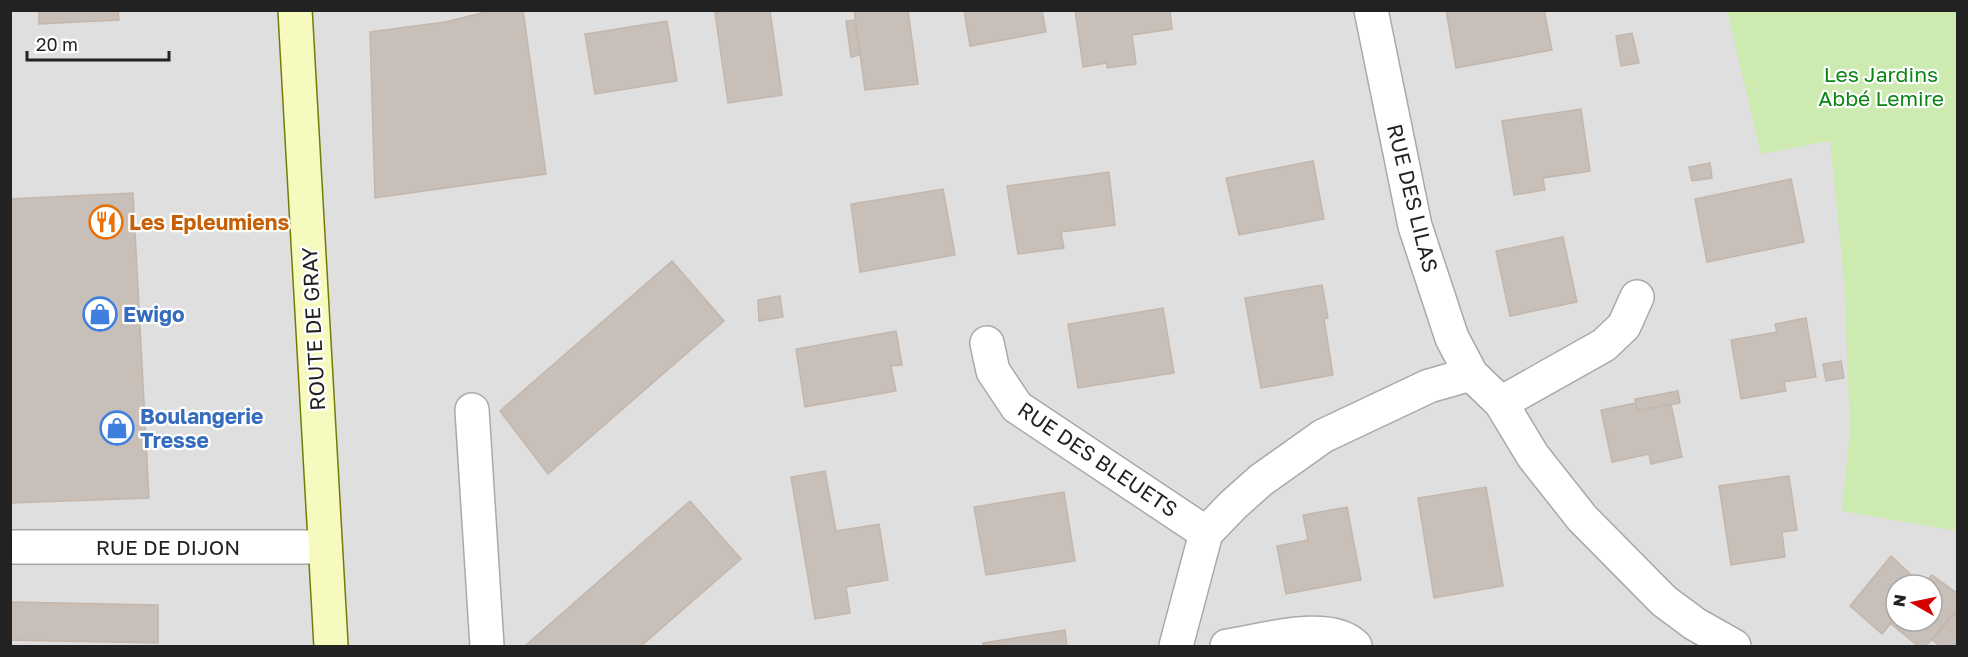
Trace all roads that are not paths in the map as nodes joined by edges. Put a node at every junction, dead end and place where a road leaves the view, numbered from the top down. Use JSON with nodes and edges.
{"nodes":[{"id":1,"x":295,"y":10,"type":"edge"},
{"id":2,"x":1371,"y":10,"type":"edge"},
{"id":3,"x":1637,"y":297,"type":"dead end"},
{"id":4,"x":987,"y":344,"type":"dead end"},
{"id":5,"x":1471,"y":374,"type":"junction"},
{"id":6,"x":1502,"y":403,"type":"junction"},
{"id":7,"x":472,"y":410,"type":"dead end"},
{"id":8,"x":1206,"y":533,"type":"junction"},
{"id":9,"x":10,"y":547,"type":"edge"},
{"id":10,"x":325,"y":547,"type":"junction"},
{"id":11,"x":331,"y":646,"type":"edge"},
{"id":12,"x":488,"y":646,"type":"edge"},
{"id":13,"x":1176,"y":646,"type":"edge"},
{"id":14,"x":1227,"y":646,"type":"edge"},
{"id":15,"x":1355,"y":646,"type":"edge"},
{"id":16,"x":1734,"y":646,"type":"edge"}],
"edges":[{"from":1,"to":10,"type":"main road","name":"ROUTE DE GRAY"},
{"from":2,"to":5,"type":"street","name":"RUE DES LILAS"},
{"from":3,"to":6,"type":"street"},
{"from":4,"to":8,"type":"street","name":"RUE DES BLEUETS"},
{"from":5,"to":6,"type":"street","name":"RUE DES LILAS"},
{"from":5,"to":8,"type":"street"},
{"from":6,"to":16,"type":"street","name":"RUE DES LILAS"},
{"from":7,"to":12,"type":"street"},
{"from":8,"to":13,"type":"street"},
{"from":9,"to":10,"type":"street","name":"RUE DE DIJON"},
{"from":10,"to":11,"type":"main road","name":"ROUTE DE GRAY"},
{"from":14,"to":15,"type":"street"}]}
